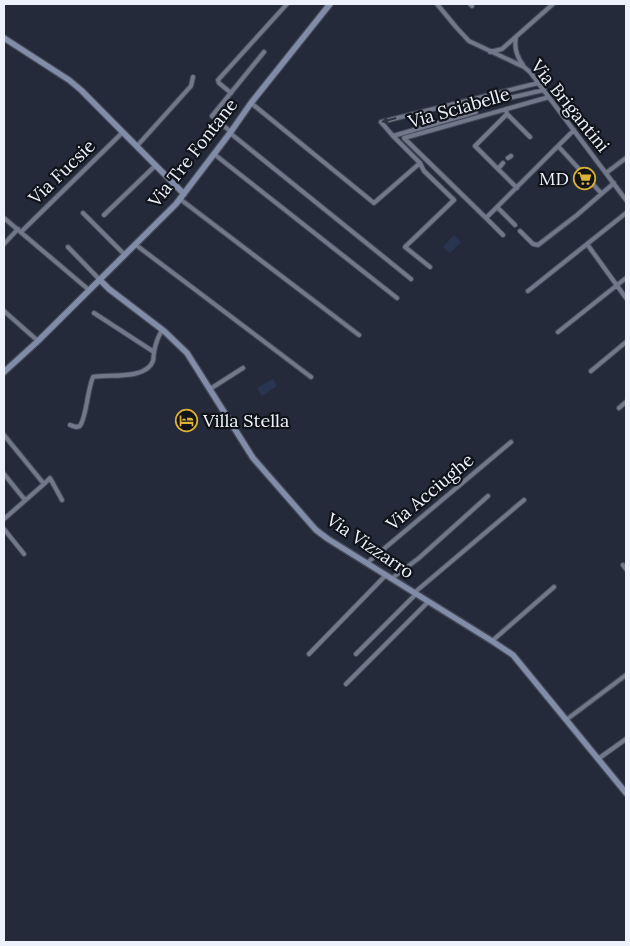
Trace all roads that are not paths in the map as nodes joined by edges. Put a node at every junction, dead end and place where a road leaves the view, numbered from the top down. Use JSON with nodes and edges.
{"nodes":[{"id":1,"x":287,"y":4,"type":"edge"},
{"id":2,"x":330,"y":4,"type":"edge"},
{"id":3,"x":437,"y":4,"type":"edge"},
{"id":4,"x":553,"y":4,"type":"edge"},
{"id":5,"x":516,"y":37,"type":"junction"},
{"id":6,"x":4,"y":38,"type":"edge"},
{"id":7,"x":502,"y":49,"type":"junction"},
{"id":8,"x":515,"y":50,"type":"junction"},
{"id":9,"x":264,"y":52,"type":"dead end"},
{"id":10,"x":490,"y":52,"type":"junction"},
{"id":11,"x":500,"y":56,"type":"junction"},
{"id":12,"x":510,"y":60,"type":"junction"},
{"id":13,"x":524,"y":67,"type":"junction"},
{"id":14,"x":193,"y":77,"type":"dead end"},
{"id":15,"x":538,"y":83,"type":"junction"},
{"id":16,"x":544,"y":90,"type":"junction"},
{"id":17,"x":231,"y":93,"type":"junction"},
{"id":18,"x":549,"y":97,"type":"junction"},
{"id":19,"x":251,"y":103,"type":"junction"},
{"id":20,"x":506,"y":112,"type":"junction"},
{"id":21,"x":574,"y":130,"type":"junction"},
{"id":22,"x":123,"y":132,"type":"junction"},
{"id":23,"x":231,"y":132,"type":"junction"},
{"id":24,"x":393,"y":136,"type":"junction"},
{"id":25,"x":530,"y":137,"type":"dead end"},
{"id":26,"x":137,"y":146,"type":"junction"},
{"id":27,"x":558,"y":146,"type":"junction"},
{"id":28,"x":214,"y":154,"type":"junction"},
{"id":29,"x":626,"y":158,"type":"edge"},
{"id":30,"x":420,"y":163,"type":"junction"},
{"id":31,"x":503,"y":163,"type":"dead end"},
{"id":32,"x":156,"y":165,"type":"junction"},
{"id":33,"x":498,"y":169,"type":"junction"},
{"id":34,"x":606,"y":173,"type":"junction"},
{"id":35,"x":614,"y":183,"type":"junction"},
{"id":36,"x":517,"y":188,"type":"junction"},
{"id":37,"x":601,"y":193,"type":"junction"},
{"id":38,"x":182,"y":196,"type":"junction"},
{"id":39,"x":626,"y":200,"type":"edge"},
{"id":40,"x":497,"y":207,"type":"junction"},
{"id":41,"x":83,"y":213,"type":"dead end"},
{"id":42,"x":626,"y":213,"type":"edge"},
{"id":43,"x":104,"y":215,"type":"dead end"},
{"id":44,"x":4,"y":218,"type":"edge"},
{"id":45,"x":486,"y":218,"type":"junction"},
{"id":46,"x":515,"y":225,"type":"dead end"},
{"id":47,"x":20,"y":230,"type":"junction"},
{"id":48,"x":520,"y":232,"type":"dead end"},
{"id":49,"x":503,"y":235,"type":"dead end"},
{"id":50,"x":4,"y":244,"type":"edge"},
{"id":51,"x":587,"y":244,"type":"junction"},
{"id":52,"x":136,"y":245,"type":"junction"},
{"id":53,"x":68,"y":247,"type":"dead end"},
{"id":54,"x":125,"y":255,"type":"junction"},
{"id":55,"x":430,"y":267,"type":"dead end"},
{"id":56,"x":626,"y":278,"type":"edge"},
{"id":57,"x":411,"y":279,"type":"dead end"},
{"id":58,"x":100,"y":280,"type":"junction"},
{"id":59,"x":617,"y":285,"type":"junction"},
{"id":60,"x":89,"y":290,"type":"junction"},
{"id":61,"x":528,"y":291,"type":"dead end"},
{"id":62,"x":397,"y":298,"type":"dead end"},
{"id":63,"x":626,"y":298,"type":"edge"},
{"id":64,"x":4,"y":311,"type":"edge"},
{"id":65,"x":94,"y":313,"type":"dead end"},
{"id":66,"x":162,"y":330,"type":"junction"},
{"id":67,"x":558,"y":332,"type":"dead end"},
{"id":68,"x":359,"y":335,"type":"dead end"},
{"id":69,"x":38,"y":341,"type":"junction"},
{"id":70,"x":626,"y":342,"type":"edge"},
{"id":71,"x":154,"y":352,"type":"junction"},
{"id":72,"x":244,"y":368,"type":"dead end"},
{"id":73,"x":591,"y":371,"type":"dead end"},
{"id":74,"x":4,"y":372,"type":"edge"},
{"id":75,"x":311,"y":377,"type":"dead end"},
{"id":76,"x":210,"y":389,"type":"junction"},
{"id":77,"x":626,"y":402,"type":"edge"},
{"id":78,"x":619,"y":408,"type":"dead end"},
{"id":79,"x":70,"y":425,"type":"dead end"},
{"id":80,"x":4,"y":435,"type":"edge"},
{"id":81,"x":511,"y":442,"type":"dead end"},
{"id":82,"x":4,"y":474,"type":"edge"},
{"id":83,"x":44,"y":484,"type":"junction"},
{"id":84,"x":488,"y":496,"type":"dead end"},
{"id":85,"x":25,"y":500,"type":"junction"},
{"id":86,"x":62,"y":500,"type":"dead end"},
{"id":87,"x":524,"y":500,"type":"dead end"},
{"id":88,"x":4,"y":519,"type":"edge"},
{"id":89,"x":4,"y":529,"type":"edge"},
{"id":90,"x":24,"y":554,"type":"dead end"},
{"id":91,"x":367,"y":563,"type":"junction"},
{"id":92,"x":389,"y":577,"type":"junction"},
{"id":93,"x":554,"y":587,"type":"dead end"},
{"id":94,"x":415,"y":594,"type":"junction"},
{"id":95,"x":428,"y":602,"type":"junction"},
{"id":96,"x":492,"y":641,"type":"junction"},
{"id":97,"x":309,"y":654,"type":"dead end"},
{"id":98,"x":356,"y":654,"type":"dead end"},
{"id":99,"x":626,"y":675,"type":"edge"},
{"id":100,"x":346,"y":684,"type":"dead end"},
{"id":101,"x":566,"y":720,"type":"junction"},
{"id":102,"x":626,"y":740,"type":"edge"},
{"id":103,"x":598,"y":760,"type":"junction"},
{"id":104,"x":626,"y":793,"type":"edge"}],
"edges":[{"from":1,"to":17,"type":"street"},
{"from":2,"to":19,"type":"street","name":"Via Tre Fontane"},
{"from":3,"to":10,"type":"street","name":"Via Brigantini"},
{"from":4,"to":5,"type":"street"},
{"from":5,"to":7,"type":"street"},
{"from":5,"to":8,"type":"street"},
{"from":6,"to":22,"type":"street"},
{"from":7,"to":10,"type":"street"},
{"from":7,"to":11,"type":"street"},
{"from":8,"to":12,"type":"street"},
{"from":8,"to":13,"type":"street"},
{"from":9,"to":17,"type":"street"},
{"from":10,"to":11,"type":"street","name":"Via Brigantini"},
{"from":11,"to":12,"type":"street","name":"Via Brigantini"},
{"from":12,"to":13,"type":"street","name":"Via Brigantini"},
{"from":13,"to":15,"type":"street","name":"Via Brigantini"},
{"from":14,"to":26,"type":"street"},
{"from":15,"to":16,"type":"street","name":"Via Brigantini"},
{"from":15,"to":24,"type":"street","one_way":true},
{"from":16,"to":18,"type":"street","name":"Via Brigantini"},
{"from":16,"to":24,"type":"street","name":"Via Sciabelle"},
{"from":17,"to":23,"type":"street"},
{"from":18,"to":20,"type":"street","name":"Via Sciabelle"},
{"from":18,"to":21,"type":"street","name":"Via Brigantini"},
{"from":19,"to":23,"type":"street","name":"Via Tre Fontane"},
{"from":19,"to":30,"type":"street"},
{"from":20,"to":25,"type":"street"},
{"from":20,"to":33,"type":"street"},
{"from":20,"to":45,"type":"street","name":"Via Sciabelle"},
{"from":21,"to":27,"type":"street"},
{"from":21,"to":34,"type":"street","name":"Via Brigantini"},
{"from":22,"to":26,"type":"street"},
{"from":22,"to":47,"type":"street","name":"Via Fucsie"},
{"from":23,"to":28,"type":"street","name":"Via Tre Fontane"},
{"from":23,"to":57,"type":"street"},
{"from":24,"to":30,"type":"street"},
{"from":26,"to":32,"type":"street"},
{"from":27,"to":36,"type":"street"},
{"from":27,"to":37,"type":"street"},
{"from":28,"to":38,"type":"street","name":"Via Tre Fontane"},
{"from":28,"to":62,"type":"street"},
{"from":29,"to":34,"type":"street"},
{"from":30,"to":55,"type":"street"},
{"from":31,"to":33,"type":"street"},
{"from":32,"to":38,"type":"street"},
{"from":32,"to":43,"type":"street"},
{"from":33,"to":36,"type":"street"},
{"from":34,"to":35,"type":"street","name":"Via Brigantini"},
{"from":35,"to":37,"type":"street"},
{"from":35,"to":39,"type":"street","name":"Via Brigantini"},
{"from":36,"to":40,"type":"street"},
{"from":37,"to":48,"type":"street"},
{"from":38,"to":52,"type":"street","name":"Via Tre Fontane"},
{"from":38,"to":68,"type":"street"},
{"from":40,"to":45,"type":"street"},
{"from":40,"to":46,"type":"street"},
{"from":41,"to":54,"type":"street"},
{"from":42,"to":51,"type":"street"},
{"from":44,"to":47,"type":"street"},
{"from":45,"to":49,"type":"street"},
{"from":47,"to":50,"type":"street","name":"Via Fucsie"},
{"from":47,"to":60,"type":"street"},
{"from":51,"to":59,"type":"street"},
{"from":51,"to":61,"type":"street"},
{"from":52,"to":54,"type":"street","name":"Via Tre Fontane"},
{"from":52,"to":75,"type":"street"},
{"from":53,"to":58,"type":"street"},
{"from":54,"to":58,"type":"street","name":"Via Tre Fontane"},
{"from":56,"to":59,"type":"street"},
{"from":58,"to":60,"type":"street","name":"Via Tre Fontane"},
{"from":58,"to":66,"type":"street","name":"Via Vizzarro"},
{"from":59,"to":63,"type":"street"},
{"from":59,"to":67,"type":"street"},
{"from":60,"to":69,"type":"street","name":"Via Tre Fontane"},
{"from":64,"to":69,"type":"street"},
{"from":65,"to":71,"type":"street"},
{"from":66,"to":71,"type":"street"},
{"from":66,"to":76,"type":"street","name":"Via Vizzarro"},
{"from":69,"to":74,"type":"street","name":"Via Tre Fontane"},
{"from":70,"to":73,"type":"street"},
{"from":71,"to":79,"type":"street"},
{"from":72,"to":76,"type":"street"},
{"from":76,"to":91,"type":"street","name":"Via Vizzarro"},
{"from":77,"to":78,"type":"street"},
{"from":80,"to":83,"type":"street"},
{"from":81,"to":91,"type":"street","name":"Via Acciughe"},
{"from":82,"to":85,"type":"street"},
{"from":83,"to":85,"type":"street"},
{"from":83,"to":86,"type":"street"},
{"from":84,"to":92,"type":"street"},
{"from":85,"to":88,"type":"street"},
{"from":87,"to":94,"type":"street"},
{"from":89,"to":90,"type":"street"},
{"from":91,"to":92,"type":"street","name":"Via Vizzarro"},
{"from":92,"to":94,"type":"street","name":"Via Vizzarro"},
{"from":92,"to":97,"type":"street"},
{"from":93,"to":96,"type":"street"},
{"from":94,"to":95,"type":"street","name":"Via Vizzarro"},
{"from":94,"to":98,"type":"street"},
{"from":95,"to":96,"type":"street","name":"Via Vizzarro"},
{"from":95,"to":100,"type":"street"},
{"from":96,"to":101,"type":"street","name":"Via Vizzarro"},
{"from":99,"to":101,"type":"street"},
{"from":101,"to":103,"type":"street","name":"Via Vizzarro"},
{"from":102,"to":103,"type":"street"},
{"from":103,"to":104,"type":"street","name":"Via Vizzarro"}]}
